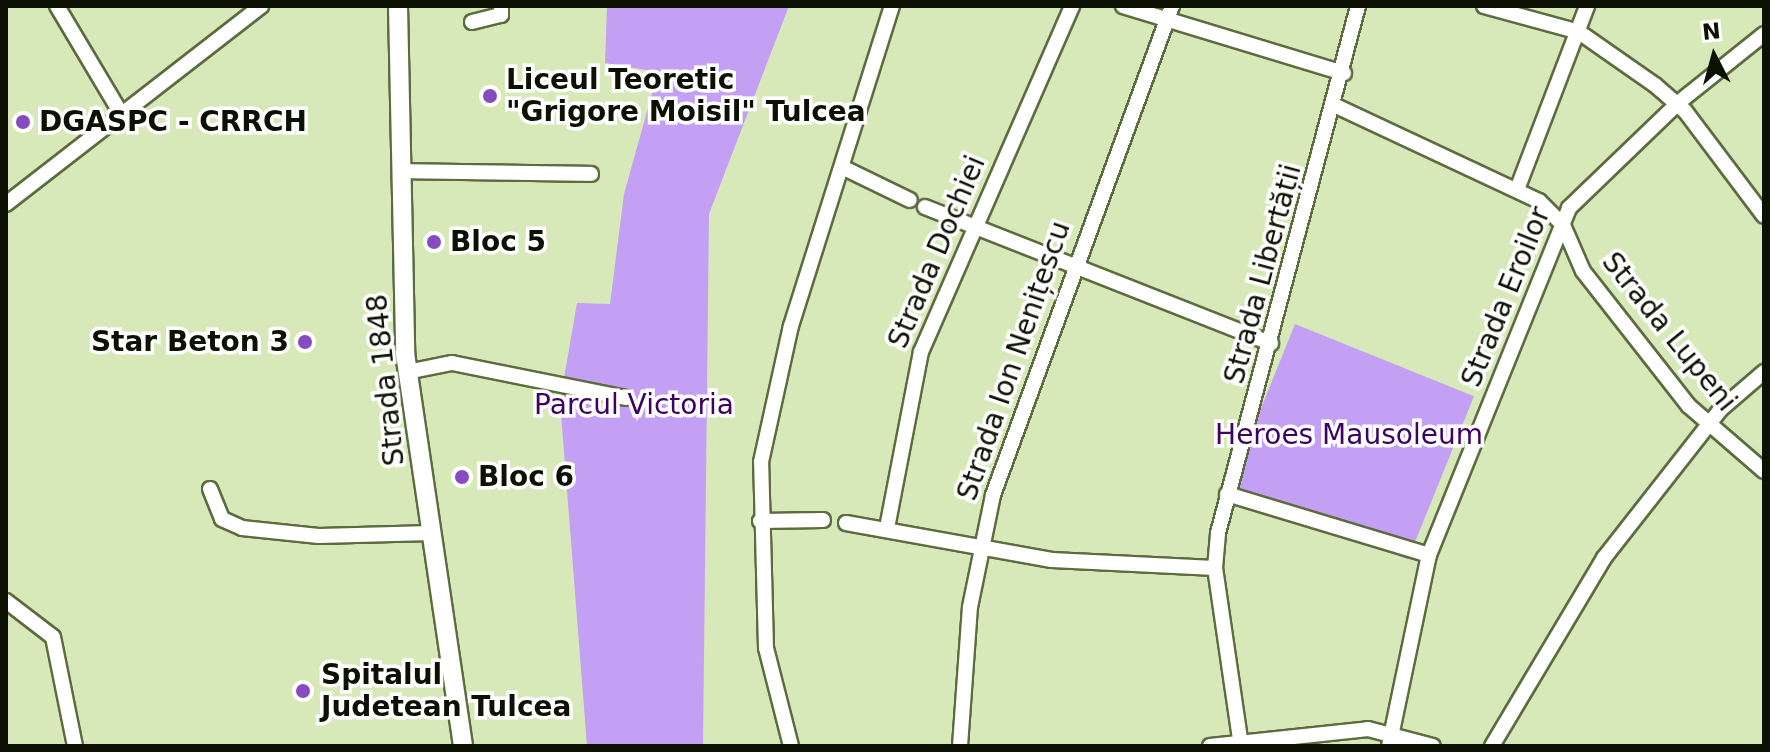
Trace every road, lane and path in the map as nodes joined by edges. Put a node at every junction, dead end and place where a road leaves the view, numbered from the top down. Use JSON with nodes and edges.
{"nodes":[{"id":1,"x":57,"y":6,"type":"edge"},
{"id":2,"x":261,"y":6,"type":"edge"},
{"id":3,"x":398,"y":6,"type":"edge"},
{"id":4,"x":501,"y":6,"type":"edge"},
{"id":5,"x":892,"y":6,"type":"edge"},
{"id":6,"x":1072,"y":6,"type":"edge"},
{"id":7,"x":1123,"y":6,"type":"edge"},
{"id":8,"x":1358,"y":6,"type":"edge"},
{"id":9,"x":1484,"y":6,"type":"edge"},
{"id":10,"x":1587,"y":6,"type":"edge"},
{"id":11,"x":1170,"y":12,"type":"edge"},
{"id":12,"x":472,"y":22,"type":"dead end"},
{"id":13,"x":1579,"y":32,"type":"junction"},
{"id":14,"x":1764,"y":34,"type":"edge"},
{"id":15,"x":1344,"y":73,"type":"junction"},
{"id":16,"x":1678,"y":103,"type":"junction"},
{"id":17,"x":1336,"y":106,"type":"junction"},
{"id":18,"x":122,"y":115,"type":"junction"},
{"id":19,"x":844,"y":168,"type":"junction"},
{"id":20,"x":401,"y":171,"type":"junction"},
{"id":21,"x":591,"y":174,"type":"dead end"},
{"id":22,"x":1518,"y":187,"type":"junction"},
{"id":23,"x":910,"y":200,"type":"dead end"},
{"id":24,"x":6,"y":204,"type":"edge"},
{"id":25,"x":925,"y":207,"type":"dead end"},
{"id":26,"x":1764,"y":216,"type":"edge"},
{"id":27,"x":1563,"y":225,"type":"junction"},
{"id":28,"x":972,"y":226,"type":"junction"},
{"id":29,"x":1072,"y":269,"type":"junction"},
{"id":30,"x":1271,"y":343,"type":"junction"},
{"id":31,"x":407,"y":372,"type":"junction"},
{"id":32,"x":1764,"y":372,"type":"edge"},
{"id":33,"x":625,"y":398,"type":"dead end"},
{"id":34,"x":1708,"y":425,"type":"junction"},
{"id":35,"x":1764,"y":471,"type":"edge"},
{"id":36,"x":210,"y":489,"type":"dead end"},
{"id":37,"x":1227,"y":494,"type":"junction"},
{"id":38,"x":823,"y":520,"type":"dead end"},
{"id":39,"x":760,"y":521,"type":"junction"},
{"id":40,"x":846,"y":523,"type":"dead end"},
{"id":41,"x":887,"y":528,"type":"junction"},
{"id":42,"x":432,"y":533,"type":"junction"},
{"id":43,"x":980,"y":549,"type":"junction"},
{"id":44,"x":1429,"y":555,"type":"junction"},
{"id":45,"x":1215,"y":568,"type":"junction"},
{"id":46,"x":6,"y":601,"type":"edge"},
{"id":47,"x":1390,"y":738,"type":"edge"},
{"id":48,"x":1240,"y":744,"type":"edge"},
{"id":49,"x":75,"y":746,"type":"edge"},
{"id":50,"x":463,"y":746,"type":"edge"},
{"id":51,"x":791,"y":746,"type":"edge"},
{"id":52,"x":960,"y":746,"type":"edge"},
{"id":53,"x":1210,"y":746,"type":"edge"},
{"id":54,"x":1433,"y":746,"type":"edge"},
{"id":55,"x":1492,"y":746,"type":"edge"}],
"edges":[{"from":1,"to":18,"type":"street"},
{"from":2,"to":18,"type":"street"},
{"from":3,"to":20,"type":"main road","name":"Strada 1848"},
{"from":4,"to":12,"type":"street"},
{"from":5,"to":19,"type":"street"},
{"from":6,"to":28,"type":"street","name":"Strada Dochiei"},
{"from":7,"to":11,"type":"street"},
{"from":8,"to":15,"type":"street","name":"Strada Libertății"},
{"from":9,"to":13,"type":"street"},
{"from":10,"to":13,"type":"street"},
{"from":11,"to":15,"type":"street"},
{"from":11,"to":29,"type":"street","name":"Strada Ion Nenițescu"},
{"from":13,"to":16,"type":"street"},
{"from":13,"to":22,"type":"street"},
{"from":14,"to":16,"type":"street","name":"Strada Eroilor"},
{"from":15,"to":17,"type":"street","name":"Strada Libertății"},
{"from":16,"to":26,"type":"street"},
{"from":16,"to":27,"type":"street","name":"Strada Eroilor"},
{"from":17,"to":22,"type":"street","name":"Strada Lupeni"},
{"from":17,"to":30,"type":"street","name":"Strada Libertății"},
{"from":18,"to":24,"type":"street"},
{"from":19,"to":23,"type":"street"},
{"from":19,"to":39,"type":"street"},
{"from":20,"to":21,"type":"street"},
{"from":20,"to":31,"type":"main road","name":"Strada 1848"},
{"from":22,"to":27,"type":"street","name":"Strada Lupeni"},
{"from":25,"to":28,"type":"street"},
{"from":27,"to":34,"type":"street","name":"Strada Lupeni"},
{"from":27,"to":44,"type":"street","name":"Strada Eroilor"},
{"from":28,"to":29,"type":"street"},
{"from":28,"to":41,"type":"street","name":"Strada Dochiei"},
{"from":29,"to":30,"type":"street"},
{"from":29,"to":43,"type":"street","name":"Strada Ion Nenițescu"},
{"from":30,"to":37,"type":"street","name":"Strada Libertății"},
{"from":31,"to":33,"type":"street"},
{"from":31,"to":42,"type":"main road","name":"Strada 1848"},
{"from":32,"to":34,"type":"street"},
{"from":34,"to":35,"type":"street","name":"Strada Lupeni"},
{"from":34,"to":55,"type":"street"},
{"from":36,"to":42,"type":"street"},
{"from":37,"to":44,"type":"street"},
{"from":37,"to":45,"type":"street","name":"Strada Libertății"},
{"from":38,"to":39,"type":"street"},
{"from":39,"to":51,"type":"street"},
{"from":40,"to":41,"type":"street"},
{"from":41,"to":43,"type":"street"},
{"from":42,"to":50,"type":"main road","name":"Strada 1848"},
{"from":43,"to":45,"type":"street"},
{"from":43,"to":52,"type":"street","name":"Strada Ion Nenițescu"},
{"from":44,"to":47,"type":"street","name":"Strada Eroilor"},
{"from":45,"to":48,"type":"street","name":"Strada Libertății"},
{"from":46,"to":49,"type":"street"},
{"from":47,"to":48,"type":"street"},
{"from":47,"to":54,"type":"street"},
{"from":48,"to":53,"type":"street"}]}
